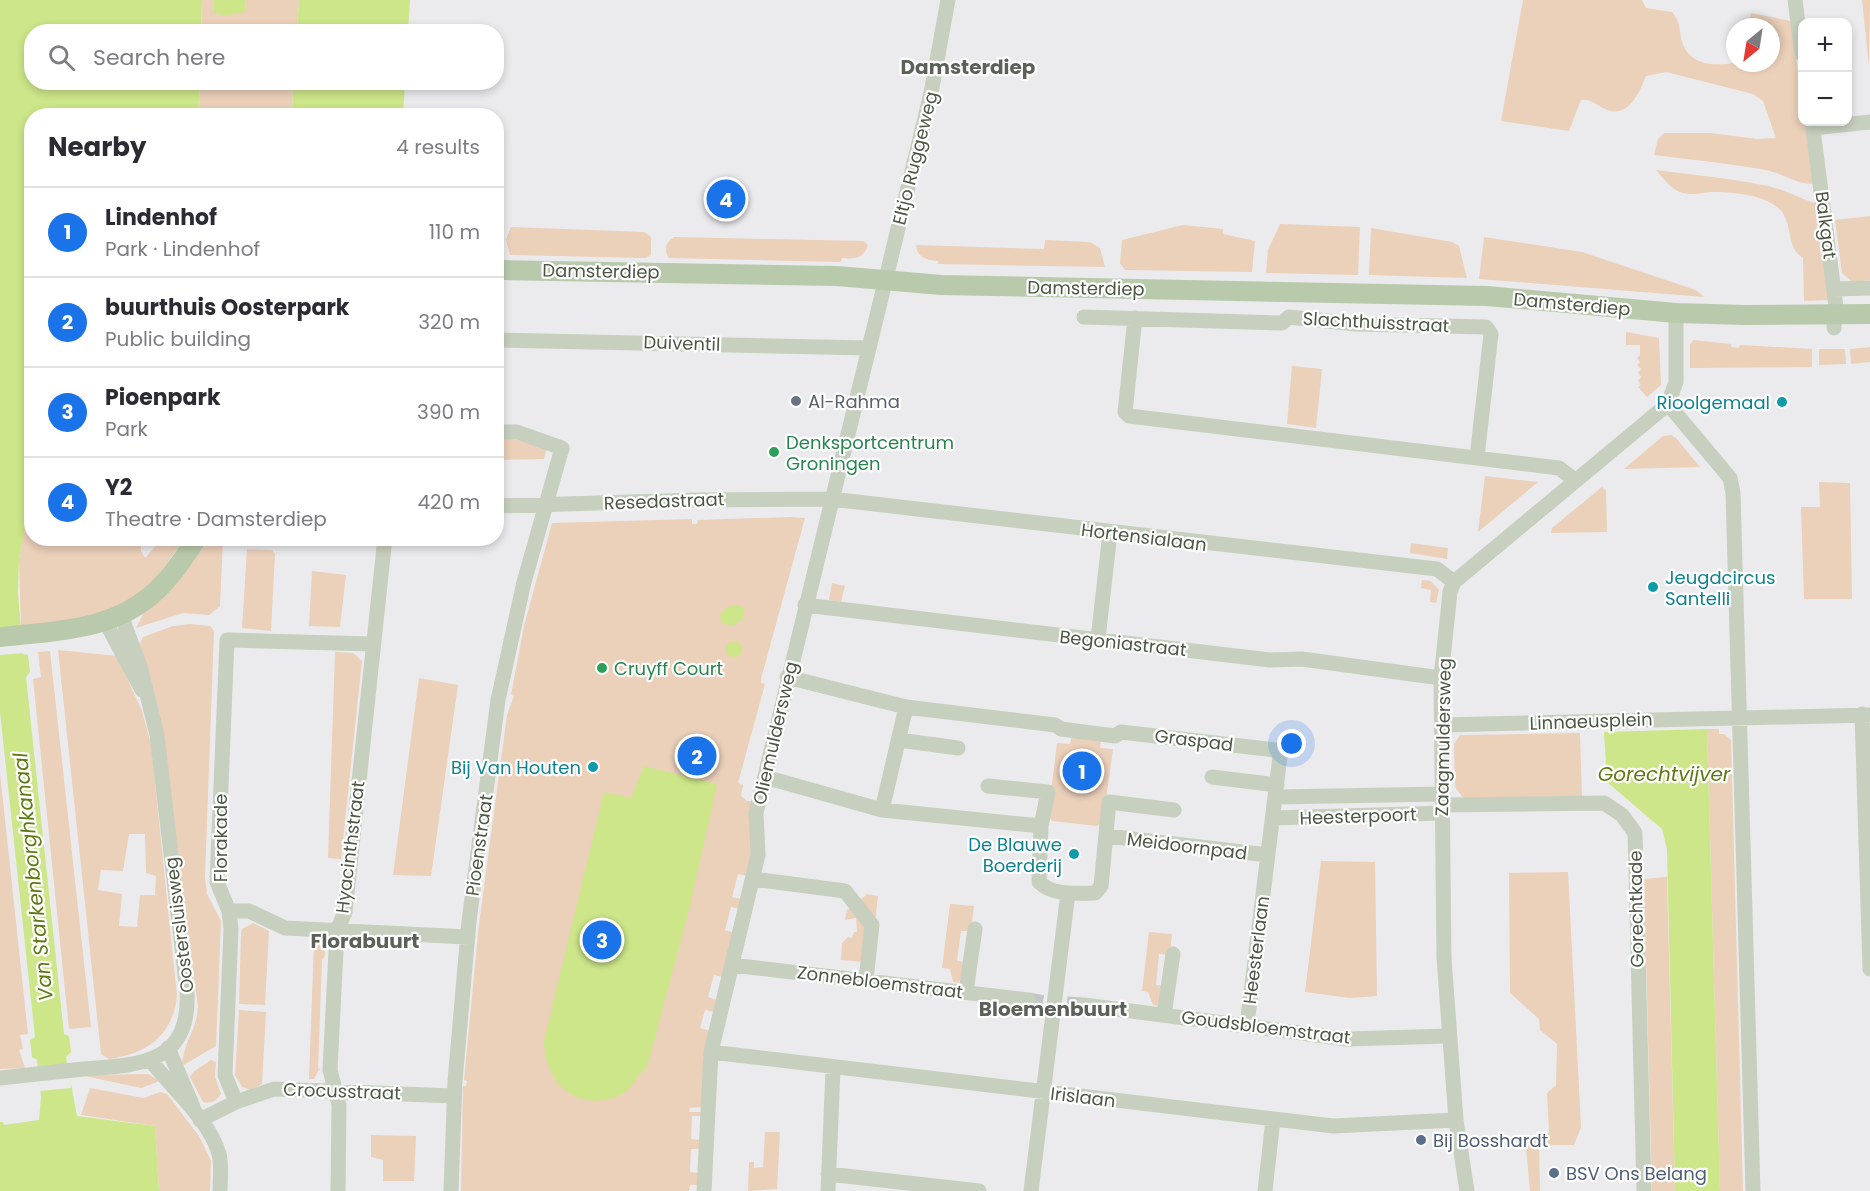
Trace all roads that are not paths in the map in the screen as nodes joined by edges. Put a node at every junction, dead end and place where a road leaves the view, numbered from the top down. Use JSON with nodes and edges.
{"nodes":[{"id":1,"x":948,"y":0,"type":"edge"},
{"id":2,"x":1795,"y":0,"type":"edge"},
{"id":3,"x":1798,"y":20,"type":"edge"},
{"id":4,"x":1870,"y":122,"type":"edge"},
{"id":5,"x":1852,"y":123,"type":"edge"},
{"id":6,"x":1813,"y":126,"type":"edge"},
{"id":7,"x":504,"y":270,"type":"edge"},
{"id":8,"x":885,"y":280,"type":"junction"},
{"id":9,"x":1870,"y":288,"type":"edge"},
{"id":10,"x":1834,"y":290,"type":"junction"},
{"id":11,"x":1676,"y":313,"type":"junction"},
{"id":12,"x":1870,"y":314,"type":"edge"},
{"id":13,"x":1084,"y":316,"type":"dead end"},
{"id":14,"x":1135,"y":318,"type":"junction"},
{"id":15,"x":1835,"y":322,"type":"junction"},
{"id":16,"x":1870,"y":325,"type":"edge"},
{"id":17,"x":504,"y":340,"type":"edge"},
{"id":18,"x":868,"y":348,"type":"junction"},
{"id":19,"x":1668,"y":404,"type":"junction"},
{"id":20,"x":504,"y":432,"type":"edge"},
{"id":21,"x":1477,"y":457,"type":"junction"},
{"id":22,"x":1575,"y":480,"type":"junction"},
{"id":23,"x":831,"y":499,"type":"junction"},
{"id":24,"x":546,"y":505,"type":"junction"},
{"id":25,"x":504,"y":506,"type":"edge"},
{"id":26,"x":1110,"y":533,"type":"junction"},
{"id":27,"x":191,"y":546,"type":"edge"},
{"id":28,"x":384,"y":546,"type":"edge"},
{"id":29,"x":1454,"y":582,"type":"junction"},
{"id":30,"x":805,"y":605,"type":"junction"},
{"id":31,"x":113,"y":618,"type":"junction"},
{"id":32,"x":0,"y":637,"type":"edge"},
{"id":33,"x":1098,"y":639,"type":"junction"},
{"id":34,"x":372,"y":644,"type":"junction"},
{"id":35,"x":787,"y":677,"type":"junction"},
{"id":36,"x":1441,"y":678,"type":"junction"},
{"id":37,"x":906,"y":707,"type":"junction"},
{"id":38,"x":1866,"y":714,"type":"edge"},
{"id":39,"x":1739,"y":717,"type":"junction"},
{"id":40,"x":1442,"y":725,"type":"junction"},
{"id":41,"x":899,"y":740,"type":"junction"},
{"id":42,"x":958,"y":748,"type":"dead end"},
{"id":43,"x":1275,"y":750,"type":"joint"},
{"id":44,"x":765,"y":777,"type":"junction"},
{"id":45,"x":1212,"y":777,"type":"dead end"},
{"id":46,"x":988,"y":786,"type":"dead end"},
{"id":47,"x":1276,"y":791,"type":"junction"},
{"id":48,"x":1443,"y":804,"type":"junction"},
{"id":49,"x":882,"y":810,"type":"junction"},
{"id":50,"x":1174,"y":810,"type":"dead end"},
{"id":51,"x":1273,"y":818,"type":"junction"},
{"id":52,"x":1041,"y":826,"type":"junction"},
{"id":53,"x":1107,"y":836,"type":"junction"},
{"id":54,"x":1268,"y":855,"type":"junction"},
{"id":55,"x":1265,"y":874,"type":"joint"},
{"id":56,"x":753,"y":879,"type":"junction"},
{"id":57,"x":1068,"y":893,"type":"junction"},
{"id":58,"x":229,"y":911,"type":"junction"},
{"id":59,"x":975,"y":929,"type":"dead end"},
{"id":60,"x":337,"y":932,"type":"junction"},
{"id":61,"x":468,"y":937,"type":"junction"},
{"id":62,"x":1173,"y":954,"type":"dead end"},
{"id":63,"x":732,"y":965,"type":"junction"},
{"id":64,"x":1870,"y":969,"type":"edge"},
{"id":65,"x":866,"y":980,"type":"junction"},
{"id":66,"x":966,"y":992,"type":"junction"},
{"id":67,"x":1028,"y":1000,"type":"tunnel mouth"},
{"id":68,"x":1084,"y":1005,"type":"tunnel mouth"},
{"id":69,"x":1164,"y":1015,"type":"junction"},
{"id":70,"x":1247,"y":1025,"type":"junction"},
{"id":71,"x":1448,"y":1035,"type":"junction"},
{"id":72,"x":168,"y":1048,"type":"junction"},
{"id":73,"x":711,"y":1052,"type":"junction"},
{"id":74,"x":151,"y":1060,"type":"junction"},
{"id":75,"x":833,"y":1069,"type":"junction"},
{"id":76,"x":0,"y":1078,"type":"edge"},
{"id":77,"x":334,"y":1090,"type":"junction"},
{"id":78,"x":1044,"y":1092,"type":"junction"},
{"id":79,"x":454,"y":1096,"type":"junction"},
{"id":80,"x":236,"y":1102,"type":"junction"},
{"id":81,"x":197,"y":1115,"type":"junction"},
{"id":82,"x":1273,"y":1119,"type":"junction"},
{"id":83,"x":1456,"y":1120,"type":"junction"},
{"id":84,"x":828,"y":1174,"type":"junction"},
{"id":85,"x":220,"y":1191,"type":"edge"},
{"id":86,"x":338,"y":1191,"type":"edge"},
{"id":87,"x":451,"y":1191,"type":"edge"},
{"id":88,"x":704,"y":1191,"type":"edge"},
{"id":89,"x":828,"y":1191,"type":"edge"},
{"id":90,"x":979,"y":1191,"type":"edge"},
{"id":91,"x":1031,"y":1191,"type":"edge"},
{"id":92,"x":1265,"y":1191,"type":"edge"},
{"id":93,"x":1467,"y":1191,"type":"edge"},
{"id":94,"x":1644,"y":1191,"type":"edge"},
{"id":95,"x":1752,"y":1191,"type":"edge"}],
"edges":[{"from":1,"to":8,"type":"street","name":"Eltjo Ruggeweg"},
{"from":2,"to":3,"type":"street"},
{"from":4,"to":5,"type":"street"},
{"from":6,"to":10,"type":"street","name":"Balkgat"},
{"from":7,"to":8,"type":"main road","name":"Damsterdiep"},
{"from":8,"to":11,"type":"main road","name":"Damsterdiep"},
{"from":8,"to":18,"type":"street","name":"Oliemuldersweg"},
{"from":9,"to":10,"type":"street"},
{"from":10,"to":15,"type":"street","name":"Balkgat"},
{"from":11,"to":15,"type":"main road","name":"Damsterdiep"},
{"from":11,"to":19,"type":"street"},
{"from":12,"to":15,"type":"main road","name":"Damsterdiep"},
{"from":13,"to":14,"type":"street","name":"Slachthuisstraat"},
{"from":14,"to":21,"type":"street"},
{"from":14,"to":21,"type":"street","name":"Slachthuisstraat"},
{"from":15,"to":16,"type":"main road","name":"Damsterdiep"},
{"from":17,"to":18,"type":"street","name":"Duiventil"},
{"from":18,"to":23,"type":"street","name":"Oliemuldersweg"},
{"from":19,"to":22,"type":"street"},
{"from":19,"to":39,"type":"street"},
{"from":20,"to":24,"type":"street","name":"Pioenstraat"},
{"from":21,"to":22,"type":"street"},
{"from":22,"to":29,"type":"street"},
{"from":23,"to":24,"type":"street","name":"Resedastraat"},
{"from":23,"to":26,"type":"street","name":"Hortensialaan"},
{"from":23,"to":30,"type":"street","name":"Oliemuldersweg"},
{"from":24,"to":25,"type":"street","name":"Resedastraat"},
{"from":24,"to":61,"type":"street","name":"Pioenstraat"},
{"from":26,"to":29,"type":"street","name":"Hortensialaan"},
{"from":26,"to":33,"type":"street"},
{"from":27,"to":31,"type":"main road"},
{"from":28,"to":34,"type":"street","name":"Hyacinthstraat"},
{"from":29,"to":36,"type":"street","name":"Zaagmuldersweg"},
{"from":30,"to":33,"type":"street","name":"Begoniastraat"},
{"from":30,"to":35,"type":"street","name":"Oliemuldersweg"},
{"from":31,"to":32,"type":"main road"},
{"from":31,"to":72,"type":"street","name":"Oostersluisweg"},
{"from":33,"to":36,"type":"street","name":"Begoniastraat"},
{"from":34,"to":58,"type":"street","name":"Florakade"},
{"from":34,"to":60,"type":"street","name":"Hyacinthstraat"},
{"from":35,"to":37,"type":"street"},
{"from":35,"to":44,"type":"street","name":"Oliemuldersweg"},
{"from":36,"to":40,"type":"street","name":"Zaagmuldersweg"},
{"from":37,"to":41,"type":"street"},
{"from":37,"to":43,"type":"street","name":"Graspad"},
{"from":38,"to":39,"type":"street","name":"Linnaeusplein"},
{"from":38,"to":64,"type":"street"},
{"from":39,"to":40,"type":"street","name":"Linnaeusplein"},
{"from":39,"to":95,"type":"street"},
{"from":40,"to":48,"type":"street","name":"Zaagmuldersweg"},
{"from":41,"to":42,"type":"street"},
{"from":41,"to":49,"type":"street"},
{"from":43,"to":47,"type":"street","name":"Heesterpoort"},
{"from":44,"to":49,"type":"street"},
{"from":44,"to":56,"type":"street","name":"Oliemuldersweg"},
{"from":45,"to":47,"type":"street","name":"Heesterpoort"},
{"from":46,"to":52,"type":"street"},
{"from":47,"to":48,"type":"street","name":"Heesterpoort"},
{"from":47,"to":51,"type":"street","name":"Heesterpoort"},
{"from":48,"to":51,"type":"street","name":"Heesterpoort"},
{"from":48,"to":71,"type":"street","name":"Zaagmuldersweg"},
{"from":48,"to":94,"type":"street","name":"Gorechtkade"},
{"from":49,"to":52,"type":"street"},
{"from":50,"to":53,"type":"street"},
{"from":51,"to":54,"type":"street","name":"Heesterpoort"},
{"from":52,"to":57,"type":"street"},
{"from":53,"to":54,"type":"street","name":"Meidoornpad"},
{"from":53,"to":57,"type":"street"},
{"from":54,"to":55,"type":"street","name":"Heesterpoort"},
{"from":55,"to":70,"type":"street","name":"Heesterlaan"},
{"from":56,"to":63,"type":"street","name":"Oliemuldersweg"},
{"from":56,"to":65,"type":"street"},
{"from":57,"to":78,"type":"street"},
{"from":58,"to":60,"type":"street"},
{"from":58,"to":80,"type":"street","name":"Florakade"},
{"from":59,"to":66,"type":"street"},
{"from":60,"to":61,"type":"street"},
{"from":60,"to":77,"type":"street","name":"Hyacinthstraat"},
{"from":61,"to":79,"type":"street","name":"Pioenstraat"},
{"from":62,"to":69,"type":"street"},
{"from":63,"to":65,"type":"street","name":"Zonnebloemstraat"},
{"from":63,"to":73,"type":"street","name":"Oliemuldersweg"},
{"from":65,"to":66,"type":"street","name":"Zonnebloemstraat"},
{"from":66,"to":67,"type":"street","name":"Zonnebloemstraat"},
{"from":68,"to":69,"type":"street","name":"Goudsbloemstraat"},
{"from":69,"to":70,"type":"street","name":"Goudsbloemstraat"},
{"from":70,"to":71,"type":"street","name":"Goudsbloemstraat"},
{"from":71,"to":83,"type":"street","name":"Zaagmuldersweg"},
{"from":72,"to":74,"type":"street","name":"Oostersluisweg"},
{"from":72,"to":81,"type":"street"},
{"from":73,"to":75,"type":"street","name":"Irislaan"},
{"from":73,"to":88,"type":"street","name":"Oliemuldersweg"},
{"from":74,"to":76,"type":"street","name":"Oostersluisweg"},
{"from":74,"to":81,"type":"street"},
{"from":75,"to":78,"type":"street","name":"Irislaan"},
{"from":75,"to":84,"type":"street"},
{"from":77,"to":79,"type":"street","name":"Crocusstraat"},
{"from":77,"to":80,"type":"street","name":"Crocusstraat"},
{"from":77,"to":86,"type":"street","name":"Hyacinthstraat"},
{"from":78,"to":82,"type":"street","name":"Irislaan"},
{"from":78,"to":91,"type":"street"},
{"from":79,"to":87,"type":"street","name":"Pioenstraat"},
{"from":80,"to":81,"type":"street","name":"Crocusstraat"},
{"from":81,"to":85,"type":"street"},
{"from":82,"to":83,"type":"street","name":"Irislaan"},
{"from":82,"to":92,"type":"street"},
{"from":83,"to":93,"type":"street","name":"Zaagmuldersweg"},
{"from":84,"to":89,"type":"street"},
{"from":84,"to":90,"type":"street"}]}
